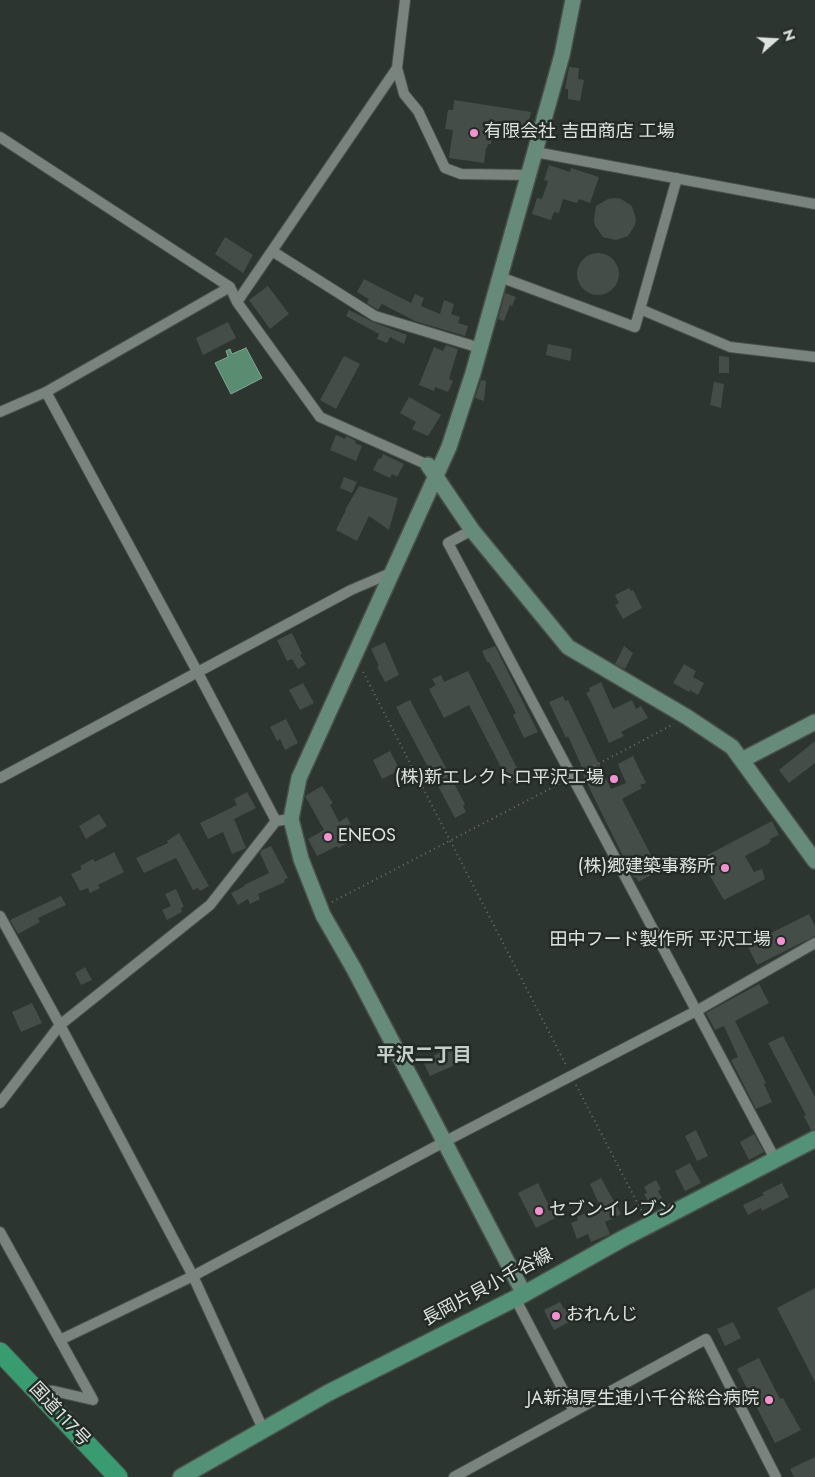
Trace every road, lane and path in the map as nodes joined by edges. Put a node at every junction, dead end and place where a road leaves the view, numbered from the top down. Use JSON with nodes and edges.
{"nodes":[{"id":1,"x":405,"y":0,"type":"edge"},
{"id":2,"x":573,"y":0,"type":"edge"},
{"id":3,"x":396,"y":68,"type":"junction"},
{"id":4,"x":0,"y":137,"type":"edge"},
{"id":5,"x":535,"y":152,"type":"junction"},
{"id":6,"x":528,"y":174,"type":"junction"},
{"id":7,"x":677,"y":178,"type":"junction"},
{"id":8,"x":815,"y":204,"type":"edge"},
{"id":9,"x":272,"y":251,"type":"junction"},
{"id":10,"x":500,"y":277,"type":"junction"},
{"id":11,"x":230,"y":286,"type":"junction"},
{"id":12,"x":238,"y":302,"type":"junction"},
{"id":13,"x":640,"y":309,"type":"junction"},
{"id":14,"x":480,"y":348,"type":"junction"},
{"id":15,"x":815,"y":357,"type":"edge"},
{"id":16,"x":46,"y":392,"type":"junction"},
{"id":17,"x":0,"y":412,"type":"edge"},
{"id":18,"x":432,"y":471,"type":"junction"},
{"id":19,"x":472,"y":530,"type":"junction"},
{"id":20,"x":394,"y":571,"type":"junction"},
{"id":21,"x":354,"y":656,"type":"junction"},
{"id":22,"x":198,"y":673,"type":"junction"},
{"id":23,"x":687,"y":717,"type":"junction"},
{"id":24,"x":815,"y":722,"type":"edge"},
{"id":25,"x":742,"y":760,"type":"junction"},
{"id":26,"x":574,"y":776,"type":"dead end"},
{"id":27,"x":0,"y":778,"type":"edge"},
{"id":28,"x":565,"y":781,"type":"dead end"},
{"id":29,"x":291,"y":818,"type":"junction"},
{"id":30,"x":276,"y":821,"type":"junction"},
{"id":31,"x":815,"y":861,"type":"edge"},
{"id":32,"x":320,"y":908,"type":"junction"},
{"id":33,"x":0,"y":916,"type":"edge"},
{"id":34,"x":815,"y":943,"type":"edge"},
{"id":35,"x":698,"y":1010,"type":"junction"},
{"id":36,"x":60,"y":1024,"type":"junction"},
{"id":37,"x":567,"y":1067,"type":"dead end"},
{"id":38,"x":576,"y":1085,"type":"dead end"},
{"id":39,"x":0,"y":1103,"type":"edge"},
{"id":40,"x":815,"y":1138,"type":"edge"},
{"id":41,"x":444,"y":1142,"type":"junction"},
{"id":42,"x":775,"y":1159,"type":"junction"},
{"id":43,"x":649,"y":1225,"type":"junction"},
{"id":44,"x":0,"y":1232,"type":"edge"},
{"id":45,"x":193,"y":1276,"type":"junction"},
{"id":46,"x":519,"y":1296,"type":"junction"},
{"id":47,"x":60,"y":1340,"type":"junction"},
{"id":48,"x":0,"y":1352,"type":"edge"},
{"id":49,"x":36,"y":1390,"type":"junction"},
{"id":50,"x":574,"y":1411,"type":"junction"},
{"id":51,"x":263,"y":1429,"type":"junction"},
{"id":52,"x":118,"y":1477,"type":"edge"},
{"id":53,"x":181,"y":1477,"type":"edge"},
{"id":54,"x":454,"y":1477,"type":"edge"},
{"id":55,"x":776,"y":1477,"type":"edge"}],
"edges":[{"from":1,"to":3,"type":"street"},
{"from":2,"to":5,"type":"main road"},
{"from":3,"to":6,"type":"street"},
{"from":3,"to":9,"type":"street"},
{"from":4,"to":11,"type":"street"},
{"from":5,"to":6,"type":"main road"},
{"from":5,"to":7,"type":"street"},
{"from":6,"to":10,"type":"main road"},
{"from":7,"to":8,"type":"street"},
{"from":7,"to":13,"type":"street"},
{"from":9,"to":12,"type":"street"},
{"from":9,"to":14,"type":"street"},
{"from":10,"to":13,"type":"street"},
{"from":10,"to":14,"type":"main road"},
{"from":11,"to":12,"type":"street"},
{"from":11,"to":16,"type":"street"},
{"from":12,"to":18,"type":"street"},
{"from":13,"to":15,"type":"street"},
{"from":14,"to":18,"type":"main road"},
{"from":16,"to":17,"type":"street"},
{"from":16,"to":22,"type":"street"},
{"from":18,"to":19,"type":"main road"},
{"from":18,"to":20,"type":"main road"},
{"from":19,"to":23,"type":"main road"},
{"from":19,"to":35,"type":"street"},
{"from":20,"to":21,"type":"main road"},
{"from":20,"to":22,"type":"street"},
{"from":21,"to":29,"type":"main road"},
{"from":21,"to":37,"type":"path"},
{"from":22,"to":27,"type":"street"},
{"from":22,"to":30,"type":"street"},
{"from":23,"to":25,"type":"main road"},
{"from":23,"to":26,"type":"path"},
{"from":24,"to":25,"type":"main road"},
{"from":25,"to":31,"type":"main road"},
{"from":28,"to":32,"type":"path"},
{"from":29,"to":30,"type":"street"},
{"from":29,"to":32,"type":"main road"},
{"from":30,"to":36,"type":"street"},
{"from":32,"to":41,"type":"main road"},
{"from":33,"to":36,"type":"street"},
{"from":34,"to":35,"type":"street"},
{"from":35,"to":41,"type":"street"},
{"from":35,"to":42,"type":"street"},
{"from":36,"to":39,"type":"street"},
{"from":36,"to":45,"type":"street"},
{"from":38,"to":43,"type":"path"},
{"from":40,"to":42,"type":"main road","name":"長岡片貝小千谷線"},
{"from":41,"to":45,"type":"street"},
{"from":41,"to":46,"type":"main road"},
{"from":42,"to":43,"type":"main road","name":"長岡片貝小千谷線"},
{"from":43,"to":46,"type":"main road","name":"長岡片貝小千谷線"},
{"from":44,"to":47,"type":"street"},
{"from":45,"to":47,"type":"street"},
{"from":45,"to":51,"type":"street"},
{"from":46,"to":50,"type":"street"},
{"from":46,"to":51,"type":"main road","name":"長岡片貝小千谷線"},
{"from":47,"to":49,"type":"street"},
{"from":48,"to":49,"type":"highway","name":"国道117号"},
{"from":49,"to":52,"type":"highway","name":"国道117号"},
{"from":50,"to":54,"type":"street"},
{"from":50,"to":55,"type":"street"},
{"from":51,"to":53,"type":"main road","name":"長岡片貝小千谷線"}]}
